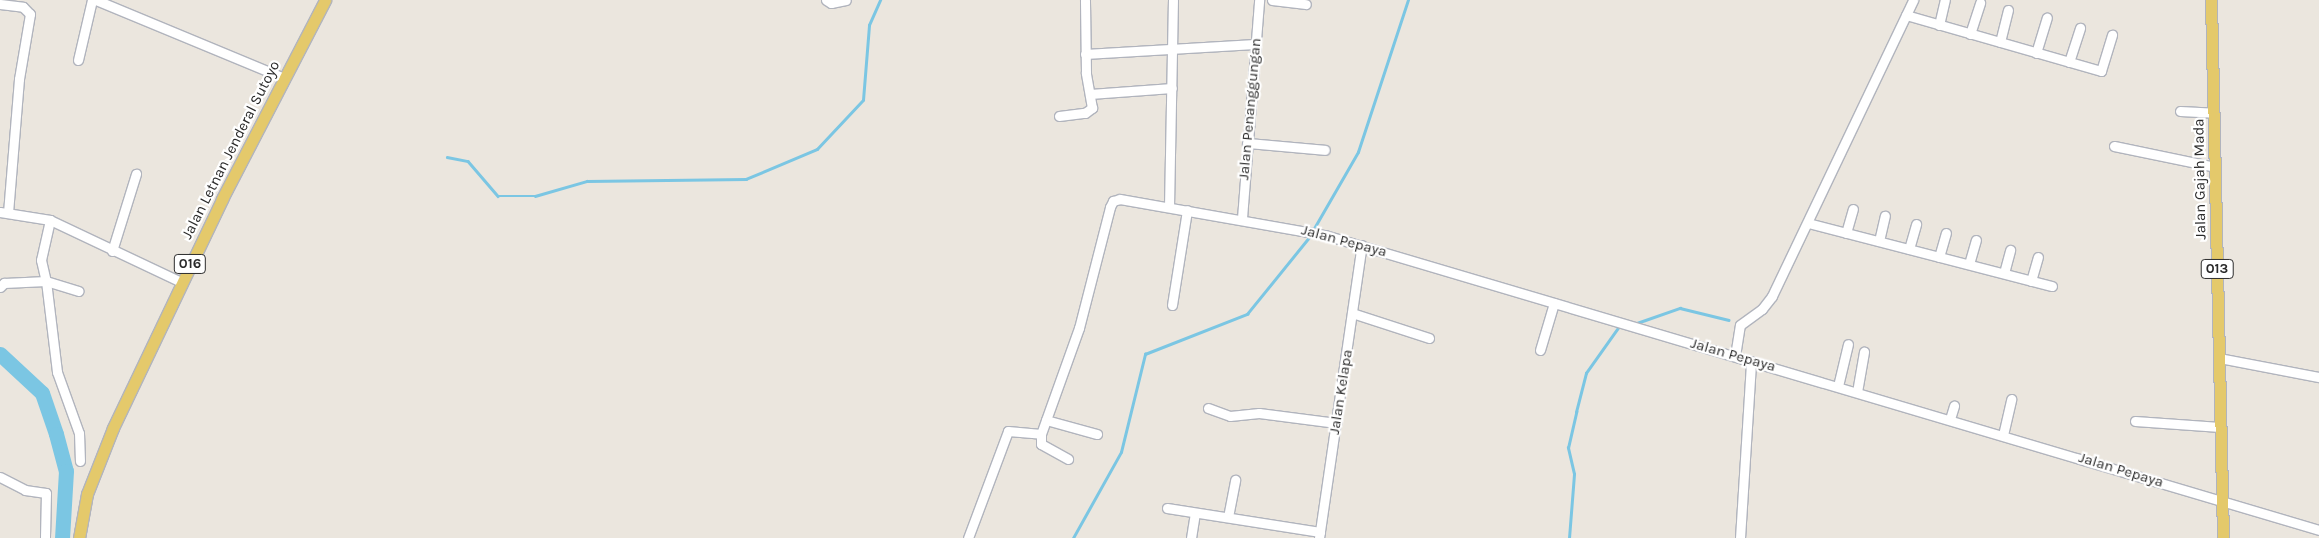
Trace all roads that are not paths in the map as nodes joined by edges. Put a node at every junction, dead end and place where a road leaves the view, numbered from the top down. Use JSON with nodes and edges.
{"nodes":[{"id":1,"x":92,"y":0,"type":"edge"},
{"id":2,"x":96,"y":0,"type":"edge"},
{"id":3,"x":324,"y":0,"type":"edge"},
{"id":4,"x":826,"y":0,"type":"edge"},
{"id":5,"x":846,"y":0,"type":"edge"},
{"id":6,"x":1086,"y":0,"type":"edge"},
{"id":7,"x":1173,"y":0,"type":"edge"},
{"id":8,"x":1259,"y":0,"type":"edge"},
{"id":9,"x":1272,"y":0,"type":"edge"},
{"id":10,"x":1913,"y":0,"type":"edge"},
{"id":11,"x":1945,"y":0,"type":"edge"},
{"id":12,"x":2211,"y":0,"type":"edge"},
{"id":13,"x":1980,"y":2,"type":"dead end"},
{"id":14,"x":0,"y":4,"type":"edge"},
{"id":15,"x":1306,"y":4,"type":"dead end"},
{"id":16,"x":2008,"y":10,"type":"dead end"},
{"id":17,"x":1906,"y":15,"type":"junction"},
{"id":18,"x":2047,"y":18,"type":"dead end"},
{"id":19,"x":1939,"y":25,"type":"junction"},
{"id":20,"x":2080,"y":28,"type":"dead end"},
{"id":21,"x":1970,"y":34,"type":"junction"},
{"id":22,"x":2112,"y":35,"type":"dead end"},
{"id":23,"x":2000,"y":42,"type":"junction"},
{"id":24,"x":1255,"y":44,"type":"junction"},
{"id":25,"x":1174,"y":47,"type":"junction"},
{"id":26,"x":2036,"y":52,"type":"junction"},
{"id":27,"x":1085,"y":54,"type":"junction"},
{"id":28,"x":78,"y":60,"type":"dead end"},
{"id":29,"x":2069,"y":62,"type":"junction"},
{"id":30,"x":284,"y":78,"type":"junction"},
{"id":31,"x":1172,"y":88,"type":"junction"},
{"id":32,"x":1090,"y":94,"type":"junction"},
{"id":33,"x":2180,"y":111,"type":"dead end"},
{"id":34,"x":2214,"y":113,"type":"junction"},
{"id":35,"x":1059,"y":116,"type":"dead end"},
{"id":36,"x":1247,"y":144,"type":"junction"},
{"id":37,"x":2114,"y":146,"type":"dead end"},
{"id":38,"x":1325,"y":150,"type":"dead end"},
{"id":39,"x":2215,"y":167,"type":"junction"},
{"id":40,"x":136,"y":174,"type":"dead end"},
{"id":41,"x":1169,"y":207,"type":"junction"},
{"id":42,"x":1187,"y":210,"type":"junction"},
{"id":43,"x":1853,"y":210,"type":"dead end"},
{"id":44,"x":4,"y":213,"type":"edge"},
{"id":45,"x":1885,"y":216,"type":"dead end"},
{"id":46,"x":1242,"y":218,"type":"junction"},
{"id":47,"x":50,"y":220,"type":"junction"},
{"id":48,"x":1808,"y":223,"type":"junction"},
{"id":49,"x":1916,"y":224,"type":"dead end"},
{"id":50,"x":1946,"y":232,"type":"dead end"},
{"id":51,"x":1846,"y":233,"type":"junction"},
{"id":52,"x":1976,"y":240,"type":"dead end"},
{"id":53,"x":1878,"y":241,"type":"junction"},
{"id":54,"x":1362,"y":246,"type":"junction"},
{"id":55,"x":1909,"y":249,"type":"junction"},
{"id":56,"x":2010,"y":250,"type":"dead end"},
{"id":57,"x":112,"y":251,"type":"junction"},
{"id":58,"x":2038,"y":256,"type":"dead end"},
{"id":59,"x":1939,"y":257,"type":"junction"},
{"id":60,"x":1969,"y":264,"type":"junction"},
{"id":61,"x":2004,"y":274,"type":"junction"},
{"id":62,"x":2031,"y":280,"type":"junction"},
{"id":63,"x":46,"y":281,"type":"junction"},
{"id":64,"x":181,"y":282,"type":"junction"},
{"id":65,"x":2052,"y":286,"type":"dead end"},
{"id":66,"x":0,"y":287,"type":"edge"},
{"id":67,"x":79,"y":291,"type":"dead end"},
{"id":68,"x":1554,"y":303,"type":"junction"},
{"id":69,"x":1172,"y":305,"type":"dead end"},
{"id":70,"x":1352,"y":313,"type":"junction"},
{"id":71,"x":1429,"y":338,"type":"dead end"},
{"id":72,"x":1848,"y":344,"type":"dead end"},
{"id":73,"x":1540,"y":350,"type":"dead end"},
{"id":74,"x":1864,"y":352,"type":"dead end"},
{"id":75,"x":1735,"y":356,"type":"junction"},
{"id":76,"x":2220,"y":358,"type":"junction"},
{"id":77,"x":1751,"y":361,"type":"junction"},
{"id":78,"x":2319,"y":377,"type":"edge"},
{"id":79,"x":1838,"y":386,"type":"junction"},
{"id":80,"x":1857,"y":392,"type":"junction"},
{"id":81,"x":2011,"y":399,"type":"dead end"},
{"id":82,"x":1954,"y":406,"type":"dead end"},
{"id":83,"x":1208,"y":408,"type":"dead end"},
{"id":84,"x":1950,"y":419,"type":"junction"},
{"id":85,"x":1046,"y":420,"type":"junction"},
{"id":86,"x":2135,"y":421,"type":"dead end"},
{"id":87,"x":1336,"y":423,"type":"junction"},
{"id":88,"x":2220,"y":428,"type":"junction"},
{"id":89,"x":1041,"y":434,"type":"junction"},
{"id":90,"x":1097,"y":434,"type":"dead end"},
{"id":91,"x":2003,"y":435,"type":"junction"},
{"id":92,"x":1068,"y":459,"type":"dead end"},
{"id":93,"x":80,"y":460,"type":"dead end"},
{"id":94,"x":0,"y":477,"type":"edge"},
{"id":95,"x":1235,"y":480,"type":"dead end"},
{"id":96,"x":2222,"y":500,"type":"junction"},
{"id":97,"x":1168,"y":508,"type":"dead end"},
{"id":98,"x":1195,"y":514,"type":"junction"},
{"id":99,"x":1228,"y":517,"type":"junction"},
{"id":100,"x":2319,"y":530,"type":"edge"},
{"id":101,"x":1319,"y":535,"type":"edge"},
{"id":102,"x":46,"y":538,"type":"edge"},
{"id":103,"x":79,"y":538,"type":"edge"},
{"id":104,"x":968,"y":538,"type":"edge"},
{"id":105,"x":1191,"y":538,"type":"edge"},
{"id":106,"x":1740,"y":538,"type":"edge"},
{"id":107,"x":2223,"y":538,"type":"edge"}],
"edges":[{"from":1,"to":28,"type":"street"},
{"from":2,"to":30,"type":"street"},
{"from":3,"to":30,"type":"main road","name":"Jalan Letnan Jenderal Sutoyo","number":"016"},
{"from":4,"to":5,"type":"street"},
{"from":6,"to":27,"type":"street"},
{"from":7,"to":25,"type":"street"},
{"from":8,"to":24,"type":"street","name":"Jalan Penanggungan"},
{"from":9,"to":15,"type":"street"},
{"from":10,"to":17,"type":"street"},
{"from":11,"to":19,"type":"street"},
{"from":12,"to":34,"type":"main road","name":"Jalan Gajah Mada","number":"013"},
{"from":13,"to":21,"type":"street"},
{"from":14,"to":44,"type":"street"},
{"from":16,"to":23,"type":"street"},
{"from":17,"to":19,"type":"street"},
{"from":17,"to":48,"type":"street"},
{"from":18,"to":26,"type":"street"},
{"from":19,"to":21,"type":"street"},
{"from":20,"to":29,"type":"street"},
{"from":21,"to":23,"type":"street"},
{"from":22,"to":29,"type":"street"},
{"from":23,"to":26,"type":"street"},
{"from":24,"to":25,"type":"street"},
{"from":24,"to":36,"type":"street","name":"Jalan Penanggungan"},
{"from":25,"to":27,"type":"street"},
{"from":25,"to":31,"type":"street"},
{"from":26,"to":29,"type":"street"},
{"from":27,"to":32,"type":"street"},
{"from":30,"to":64,"type":"main road","name":"Jalan Letnan Jenderal Sutoyo","number":"016"},
{"from":31,"to":32,"type":"street"},
{"from":31,"to":41,"type":"street"},
{"from":32,"to":35,"type":"street"},
{"from":33,"to":34,"type":"street"},
{"from":34,"to":39,"type":"main road","name":"Jalan Gajah Mada","number":"013"},
{"from":36,"to":38,"type":"street"},
{"from":36,"to":46,"type":"street","name":"Jalan Penanggungan"},
{"from":37,"to":39,"type":"street"},
{"from":39,"to":76,"type":"main road","name":"Jalan Gajah Mada","number":"013"},
{"from":40,"to":57,"type":"street"},
{"from":41,"to":42,"type":"street","name":"Jalan Pepaya"},
{"from":41,"to":85,"type":"street","name":"Jalan Pepaya"},
{"from":42,"to":46,"type":"street","name":"Jalan Pepaya"},
{"from":42,"to":69,"type":"street"},
{"from":43,"to":51,"type":"street"},
{"from":44,"to":47,"type":"street"},
{"from":45,"to":53,"type":"street"},
{"from":46,"to":54,"type":"street","name":"Jalan Pepaya"},
{"from":47,"to":57,"type":"street"},
{"from":47,"to":63,"type":"street"},
{"from":48,"to":51,"type":"street"},
{"from":48,"to":75,"type":"street"},
{"from":49,"to":55,"type":"street"},
{"from":50,"to":59,"type":"street"},
{"from":51,"to":53,"type":"street"},
{"from":52,"to":60,"type":"street"},
{"from":53,"to":55,"type":"street"},
{"from":54,"to":68,"type":"street","name":"Jalan Pepaya"},
{"from":54,"to":70,"type":"street","name":"Jalan Kelapa"},
{"from":55,"to":59,"type":"street"},
{"from":56,"to":61,"type":"street"},
{"from":57,"to":64,"type":"street"},
{"from":58,"to":62,"type":"street"},
{"from":59,"to":60,"type":"street"},
{"from":60,"to":61,"type":"street"},
{"from":61,"to":62,"type":"street"},
{"from":62,"to":65,"type":"street"},
{"from":63,"to":66,"type":"street"},
{"from":63,"to":67,"type":"street"},
{"from":63,"to":93,"type":"street"},
{"from":64,"to":103,"type":"main road","name":"Jalan Letnan Jenderal Sutoyo","number":"016"},
{"from":68,"to":73,"type":"street"},
{"from":68,"to":75,"type":"street","name":"Jalan Pepaya"},
{"from":70,"to":71,"type":"street"},
{"from":70,"to":87,"type":"street","name":"Jalan Kelapa"},
{"from":72,"to":79,"type":"street"},
{"from":74,"to":80,"type":"street"},
{"from":75,"to":77,"type":"street","name":"Jalan Pepaya"},
{"from":76,"to":78,"type":"street"},
{"from":76,"to":88,"type":"main road","name":"Jalan Gajah Mada","number":"013"},
{"from":77,"to":79,"type":"street","name":"Jalan Pepaya"},
{"from":77,"to":106,"type":"street"},
{"from":79,"to":80,"type":"street","name":"Jalan Pepaya"},
{"from":80,"to":84,"type":"street","name":"Jalan Pepaya"},
{"from":81,"to":91,"type":"street"},
{"from":82,"to":84,"type":"street"},
{"from":83,"to":87,"type":"street"},
{"from":84,"to":91,"type":"street","name":"Jalan Pepaya"},
{"from":85,"to":89,"type":"street","name":"Jalan Pepaya"},
{"from":85,"to":90,"type":"street"},
{"from":86,"to":88,"type":"street"},
{"from":87,"to":101,"type":"street","name":"Jalan Kelapa"},
{"from":88,"to":96,"type":"main road","name":"Jalan Gajah Mada","number":"013"},
{"from":89,"to":92,"type":"street"},
{"from":89,"to":104,"type":"street"},
{"from":91,"to":96,"type":"street","name":"Jalan Pepaya"},
{"from":94,"to":102,"type":"street"},
{"from":95,"to":99,"type":"street"},
{"from":96,"to":100,"type":"street","name":"Jalan Pepaya"},
{"from":96,"to":107,"type":"main road","name":"Jalan Gajah Mada","number":"013"},
{"from":97,"to":98,"type":"street"},
{"from":98,"to":99,"type":"street"},
{"from":98,"to":105,"type":"street"},
{"from":99,"to":101,"type":"street"}]}
